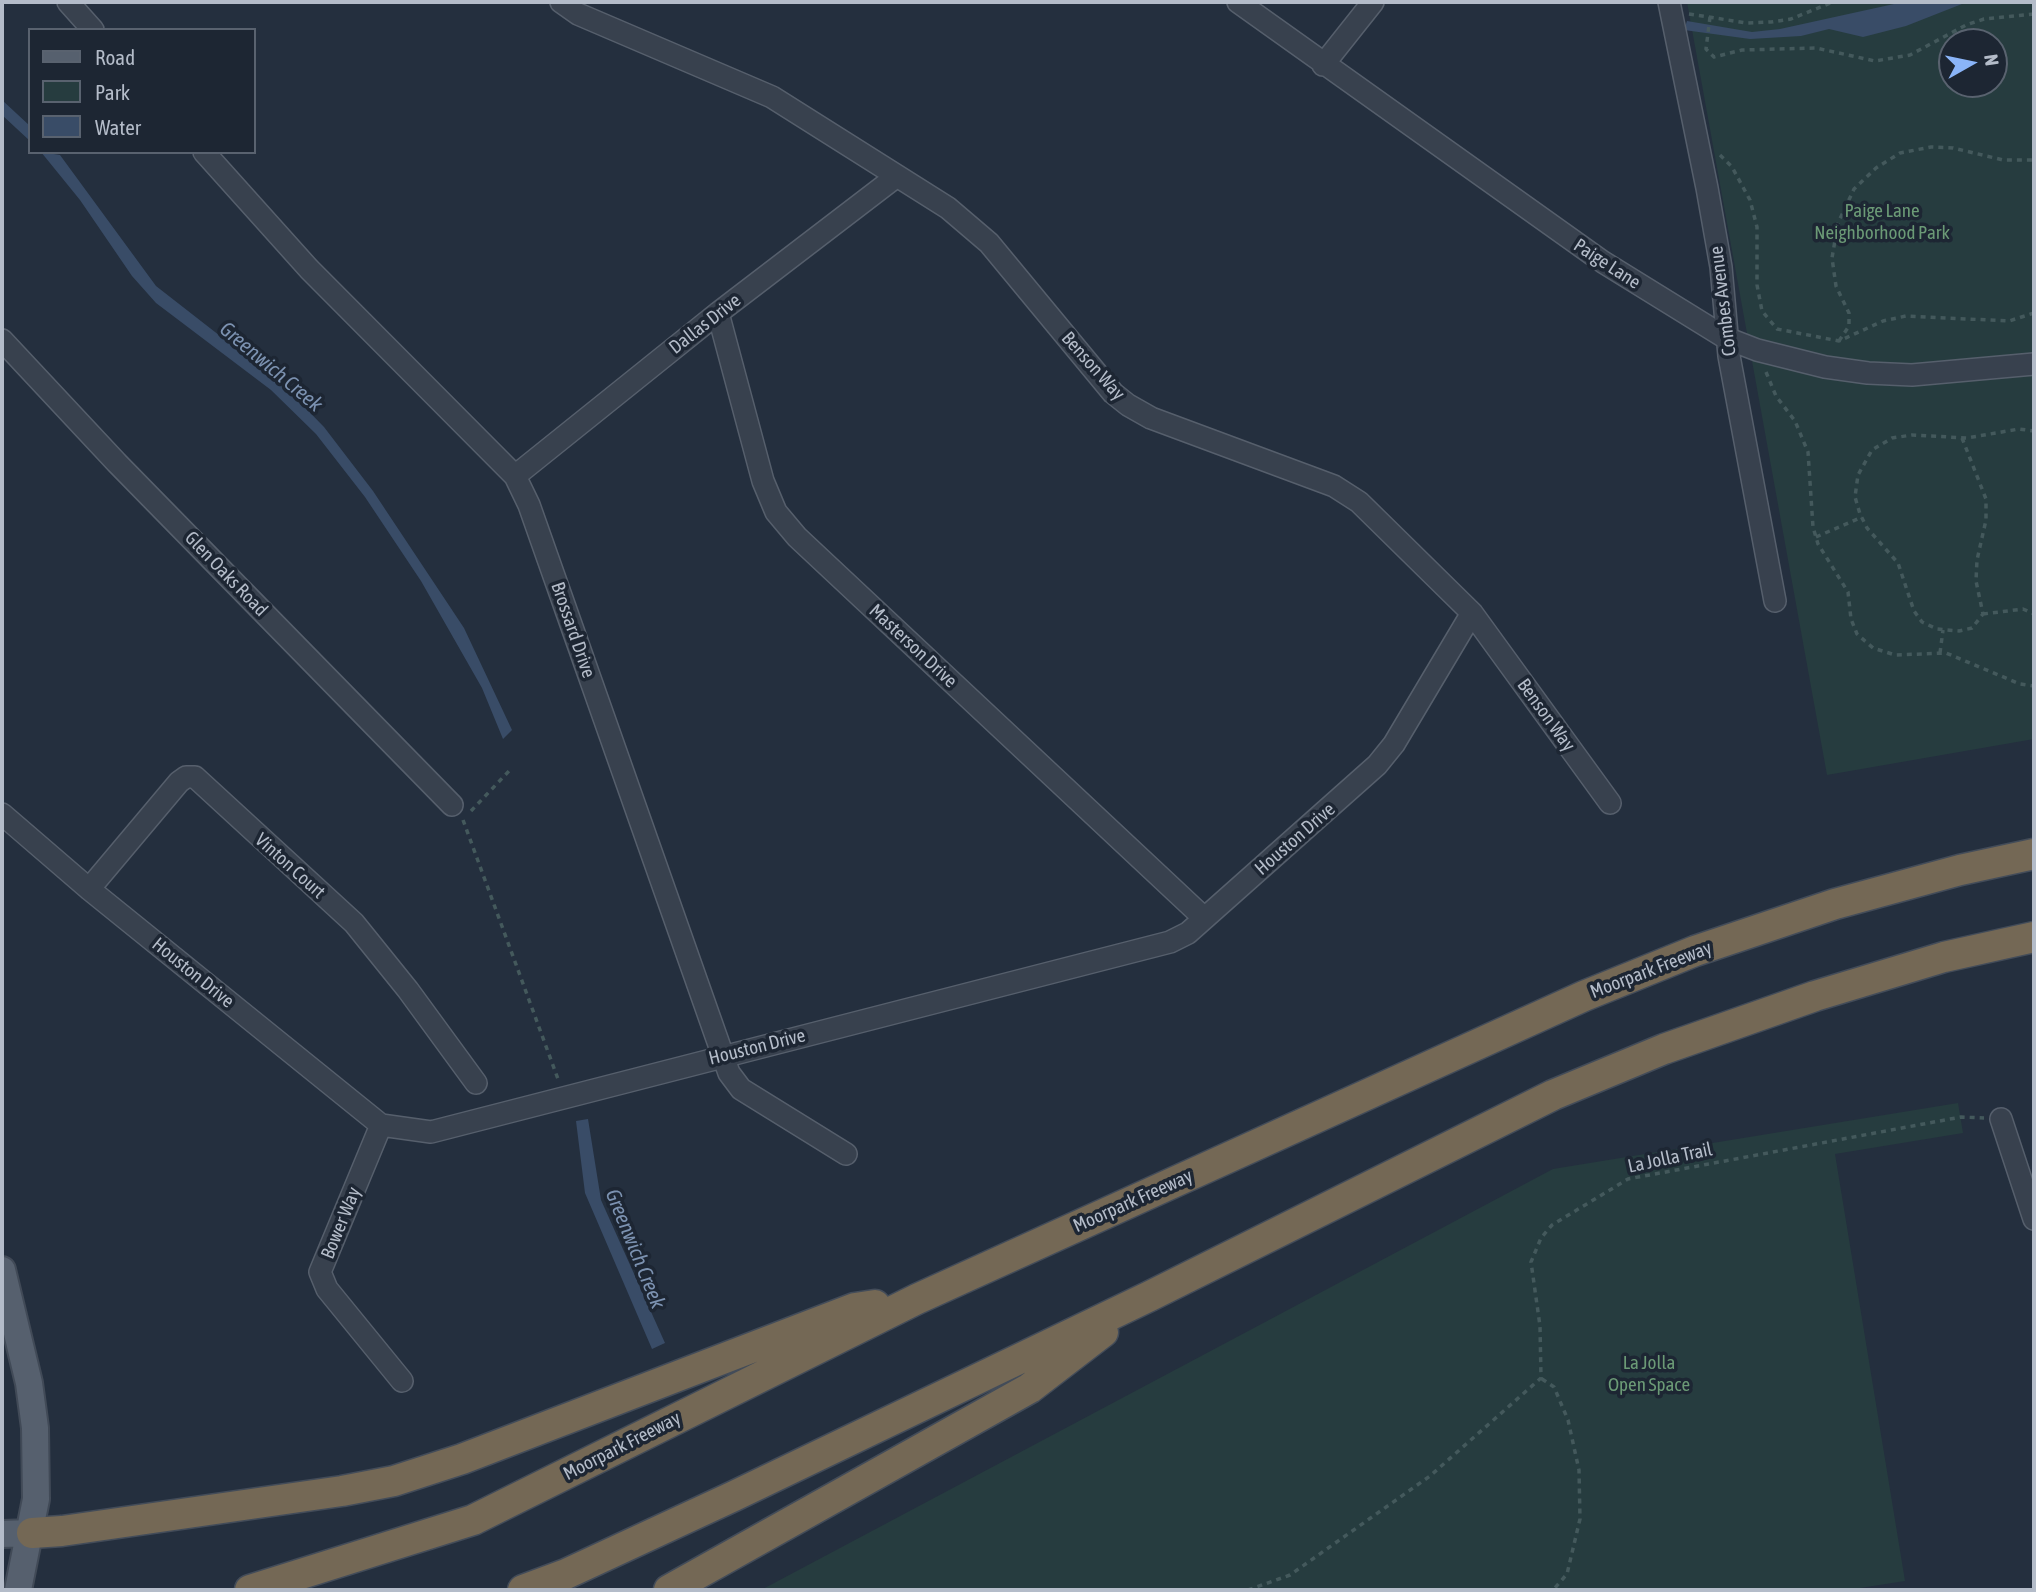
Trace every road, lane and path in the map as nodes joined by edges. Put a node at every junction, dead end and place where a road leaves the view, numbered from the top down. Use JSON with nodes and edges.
{"nodes":[{"id":1,"x":68,"y":2,"type":"edge"},
{"id":2,"x":561,"y":2,"type":"edge"},
{"id":3,"x":1238,"y":2,"type":"edge"},
{"id":4,"x":1373,"y":2,"type":"edge"},
{"id":5,"x":1833,"y":2,"type":"edge"},
{"id":6,"x":1670,"y":7,"type":"edge"},
{"id":7,"x":2034,"y":14,"type":"edge"},
{"id":8,"x":1709,"y":20,"type":"junction"},
{"id":9,"x":91,"y":28,"type":"edge"},
{"id":10,"x":1323,"y":65,"type":"junction"},
{"id":11,"x":1717,"y":152,"type":"dead end"},
{"id":12,"x":206,"y":154,"type":"edge"},
{"id":13,"x":2034,"y":160,"type":"edge"},
{"id":14,"x":897,"y":176,"type":"junction"},
{"id":15,"x":718,"y":313,"type":"junction"},
{"id":16,"x":2034,"y":313,"type":"edge"},
{"id":17,"x":1726,"y":338,"type":"junction"},
{"id":18,"x":2,"y":340,"type":"edge"},
{"id":19,"x":1839,"y":341,"type":"junction"},
{"id":20,"x":1768,"y":353,"type":"junction"},
{"id":21,"x":2034,"y":363,"type":"edge"},
{"id":22,"x":2034,"y":431,"type":"edge"},
{"id":23,"x":1962,"y":438,"type":"junction"},
{"id":24,"x":515,"y":476,"type":"junction"},
{"id":25,"x":1861,"y":517,"type":"junction"},
{"id":26,"x":1816,"y":537,"type":"junction"},
{"id":27,"x":1775,"y":601,"type":"dead end"},
{"id":28,"x":1472,"y":613,"type":"junction"},
{"id":29,"x":1983,"y":614,"type":"junction"},
{"id":30,"x":2034,"y":614,"type":"edge"},
{"id":31,"x":1943,"y":629,"type":"junction"},
{"id":32,"x":1940,"y":653,"type":"junction"},
{"id":33,"x":2034,"y":687,"type":"edge"},
{"id":34,"x":509,"y":771,"type":"dead end"},
{"id":35,"x":1610,"y":803,"type":"dead end"},
{"id":36,"x":2,"y":814,"type":"edge"},
{"id":37,"x":459,"y":814,"type":"junction"},
{"id":38,"x":2034,"y":854,"type":"edge"},
{"id":39,"x":89,"y":889,"type":"junction"},
{"id":40,"x":1204,"y":918,"type":"junction"},
{"id":41,"x":2034,"y":937,"type":"edge"},
{"id":42,"x":723,"y":1056,"type":"junction"},
{"id":43,"x":476,"y":1083,"type":"dead end"},
{"id":44,"x":564,"y":1097,"type":"junction"},
{"id":45,"x":1961,"y":1117,"type":"dead end"},
{"id":46,"x":2001,"y":1119,"type":"dead end"},
{"id":47,"x":381,"y":1125,"type":"junction"},
{"id":48,"x":846,"y":1154,"type":"dead end"},
{"id":49,"x":2034,"y":1219,"type":"edge"},
{"id":50,"x":2,"y":1270,"type":"edge"},
{"id":51,"x":1150,"y":1296,"type":"junction"},
{"id":52,"x":917,"y":1299,"type":"junction"},
{"id":53,"x":1541,"y":1378,"type":"junction"},
{"id":54,"x":402,"y":1381,"type":"dead end"},
{"id":55,"x":32,"y":1533,"type":"junction"},
{"id":56,"x":2,"y":1534,"type":"edge"},
{"id":57,"x":18,"y":1590,"type":"edge"},
{"id":58,"x":250,"y":1590,"type":"edge"},
{"id":59,"x":523,"y":1590,"type":"edge"},
{"id":60,"x":669,"y":1590,"type":"edge"},
{"id":61,"x":1248,"y":1590,"type":"edge"},
{"id":62,"x":1553,"y":1590,"type":"edge"}],
"edges":[{"from":1,"to":9,"type":"street"},
{"from":2,"to":14,"type":"street","name":"Benson Way"},
{"from":3,"to":10,"type":"street","name":"Paige Lane"},
{"from":4,"to":10,"type":"street"},
{"from":5,"to":8,"type":"path"},
{"from":6,"to":8,"type":"path"},
{"from":6,"to":17,"type":"street","name":"Combes Avenue"},
{"from":7,"to":8,"type":"path"},
{"from":10,"to":17,"type":"street","name":"Paige Lane"},
{"from":11,"to":19,"type":"path"},
{"from":12,"to":24,"type":"street","name":"Brossard Drive"},
{"from":13,"to":19,"type":"path"},
{"from":14,"to":15,"type":"street","name":"Dallas Drive"},
{"from":14,"to":28,"type":"street","name":"Benson Way"},
{"from":15,"to":24,"type":"street","name":"Dallas Drive"},
{"from":15,"to":40,"type":"street","name":"Masterson Drive"},
{"from":16,"to":19,"type":"path"},
{"from":17,"to":20,"type":"street","name":"Paige Lane"},
{"from":17,"to":27,"type":"street","name":"Combes Avenue"},
{"from":18,"to":37,"type":"street","name":"Glen Oaks Road"},
{"from":20,"to":21,"type":"street","name":"Paige Lane"},
{"from":20,"to":26,"type":"path"},
{"from":22,"to":23,"type":"path"},
{"from":23,"to":25,"type":"path"},
{"from":23,"to":29,"type":"path"},
{"from":24,"to":42,"type":"street","name":"Brossard Drive"},
{"from":25,"to":26,"type":"path"},
{"from":25,"to":31,"type":"path"},
{"from":26,"to":32,"type":"path"},
{"from":28,"to":35,"type":"street","name":"Benson Way"},
{"from":28,"to":40,"type":"street","name":"Houston Drive"},
{"from":29,"to":30,"type":"path"},
{"from":29,"to":31,"type":"path"},
{"from":31,"to":32,"type":"path"},
{"from":32,"to":33,"type":"path"},
{"from":34,"to":37,"type":"path"},
{"from":36,"to":39,"type":"street","name":"Houston Drive"},
{"from":37,"to":44,"type":"path"},
{"from":38,"to":52,"type":"highway","name":"Moorpark Freeway"},
{"from":39,"to":43,"type":"street","name":"Vinton Court"},
{"from":39,"to":47,"type":"street","name":"Houston Drive"},
{"from":40,"to":42,"type":"street","name":"Houston Drive"},
{"from":41,"to":51,"type":"highway"},
{"from":42,"to":44,"type":"street","name":"Houston Drive"},
{"from":42,"to":48,"type":"street","name":"Brossard Drive"},
{"from":44,"to":47,"type":"street","name":"Houston Drive"},
{"from":45,"to":53,"type":"path","name":"La Jolla Trail"},
{"from":46,"to":49,"type":"street"},
{"from":47,"to":54,"type":"street","name":"Bower Way"},
{"from":50,"to":55,"type":"main road"},
{"from":51,"to":59,"type":"highway"},
{"from":51,"to":60,"type":"highway"},
{"from":52,"to":55,"type":"highway"},
{"from":52,"to":58,"type":"highway","name":"Moorpark Freeway"},
{"from":53,"to":61,"type":"path"},
{"from":53,"to":62,"type":"path"},
{"from":55,"to":56,"type":"main road"},
{"from":55,"to":57,"type":"main road"}]}
